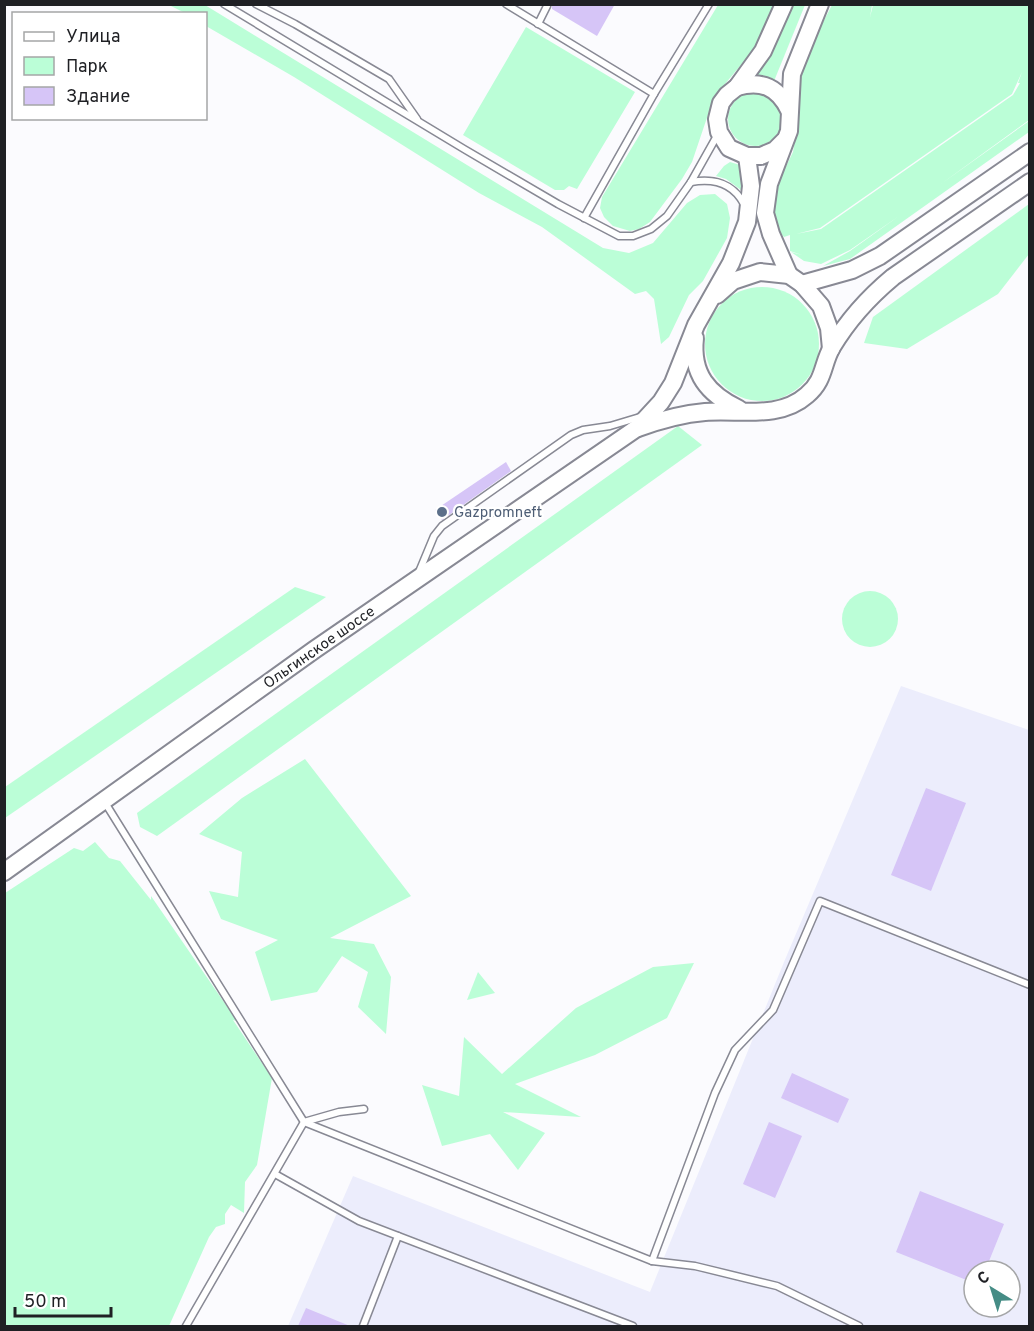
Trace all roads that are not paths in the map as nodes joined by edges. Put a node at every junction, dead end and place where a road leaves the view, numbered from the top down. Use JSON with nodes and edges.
{"nodes":[{"id":1,"x":224,"y":4,"type":"edge"},
{"id":2,"x":256,"y":4,"type":"edge"},
{"id":3,"x":506,"y":4,"type":"edge"},
{"id":4,"x":709,"y":4,"type":"edge"},
{"id":5,"x":784,"y":4,"type":"edge"},
{"id":6,"x":820,"y":4,"type":"edge"},
{"id":7,"x":547,"y":6,"type":"dead end"},
{"id":8,"x":538,"y":24,"type":"junction"},
{"id":9,"x":737,"y":87,"type":"junction"},
{"id":10,"x":654,"y":94,"type":"junction"},
{"id":11,"x":789,"y":110,"type":"junction"},
{"id":12,"x":419,"y":122,"type":"junction"},
{"id":13,"x":719,"y":132,"type":"junction"},
{"id":14,"x":785,"y":140,"type":"junction"},
{"id":15,"x":1029,"y":152,"type":"edge"},
{"id":16,"x":747,"y":156,"type":"junction"},
{"id":17,"x":691,"y":182,"type":"junction"},
{"id":18,"x":1029,"y":182,"type":"edge"},
{"id":19,"x":748,"y":210,"type":"junction"},
{"id":20,"x":584,"y":218,"type":"junction"},
{"id":21,"x":795,"y":279,"type":"junction"},
{"id":22,"x":707,"y":304,"type":"junction"},
{"id":23,"x":696,"y":325,"type":"junction"},
{"id":24,"x":831,"y":349,"type":"junction"},
{"id":25,"x":742,"y":410,"type":"junction"},
{"id":26,"x":649,"y":415,"type":"junction"},
{"id":27,"x":637,"y":428,"type":"junction"},
{"id":28,"x":416,"y":579,"type":"junction"},
{"id":29,"x":104,"y":801,"type":"junction"},
{"id":30,"x":4,"y":872,"type":"edge"},
{"id":31,"x":1029,"y":985,"type":"edge"},
{"id":32,"x":364,"y":1109,"type":"dead end"},
{"id":33,"x":304,"y":1122,"type":"junction"},
{"id":34,"x":274,"y":1174,"type":"junction"},
{"id":35,"x":398,"y":1236,"type":"junction"},
{"id":36,"x":652,"y":1261,"type":"junction"},
{"id":37,"x":186,"y":1326,"type":"edge"},
{"id":38,"x":363,"y":1326,"type":"edge"},
{"id":39,"x":633,"y":1326,"type":"edge"},
{"id":40,"x":859,"y":1326,"type":"edge"}],
"edges":[{"from":1,"to":12,"type":"lane"},
{"from":2,"to":12,"type":"lane"},
{"from":3,"to":8,"type":"lane"},
{"from":4,"to":10,"type":"lane"},
{"from":5,"to":9,"type":"main road"},
{"from":6,"to":11,"type":"main road"},
{"from":7,"to":8,"type":"lane"},
{"from":8,"to":10,"type":"lane"},
{"from":9,"to":11,"type":"main road"},
{"from":9,"to":13,"type":"main road"},
{"from":10,"to":20,"type":"lane"},
{"from":11,"to":14,"type":"main road"},
{"from":12,"to":20,"type":"lane"},
{"from":13,"to":16,"type":"main road"},
{"from":13,"to":17,"type":"lane"},
{"from":14,"to":16,"type":"main road"},
{"from":14,"to":21,"type":"main road"},
{"from":15,"to":21,"type":"main road"},
{"from":16,"to":19,"type":"main road"},
{"from":17,"to":19,"type":"lane"},
{"from":17,"to":20,"type":"lane"},
{"from":18,"to":24,"type":"main road"},
{"from":19,"to":22,"type":"main road"},
{"from":21,"to":22,"type":"main road"},
{"from":21,"to":24,"type":"main road"},
{"from":22,"to":23,"type":"main road"},
{"from":23,"to":25,"type":"main road"},
{"from":23,"to":26,"type":"main road"},
{"from":24,"to":25,"type":"main road"},
{"from":25,"to":27,"type":"main road"},
{"from":26,"to":27,"type":"main road"},
{"from":26,"to":28,"type":"lane"},
{"from":27,"to":28,"type":"main road","name":"Ольгинское шоссе"},
{"from":28,"to":29,"type":"main road","name":"Ольгинское шоссе"},
{"from":29,"to":30,"type":"main road","name":"Ольгинское шоссе"},
{"from":29,"to":33,"type":"lane"},
{"from":31,"to":36,"type":"lane"},
{"from":32,"to":33,"type":"lane"},
{"from":33,"to":34,"type":"lane"},
{"from":33,"to":36,"type":"lane"},
{"from":34,"to":35,"type":"lane"},
{"from":34,"to":37,"type":"lane"},
{"from":35,"to":38,"type":"lane"},
{"from":35,"to":39,"type":"lane"},
{"from":36,"to":40,"type":"lane"}]}
